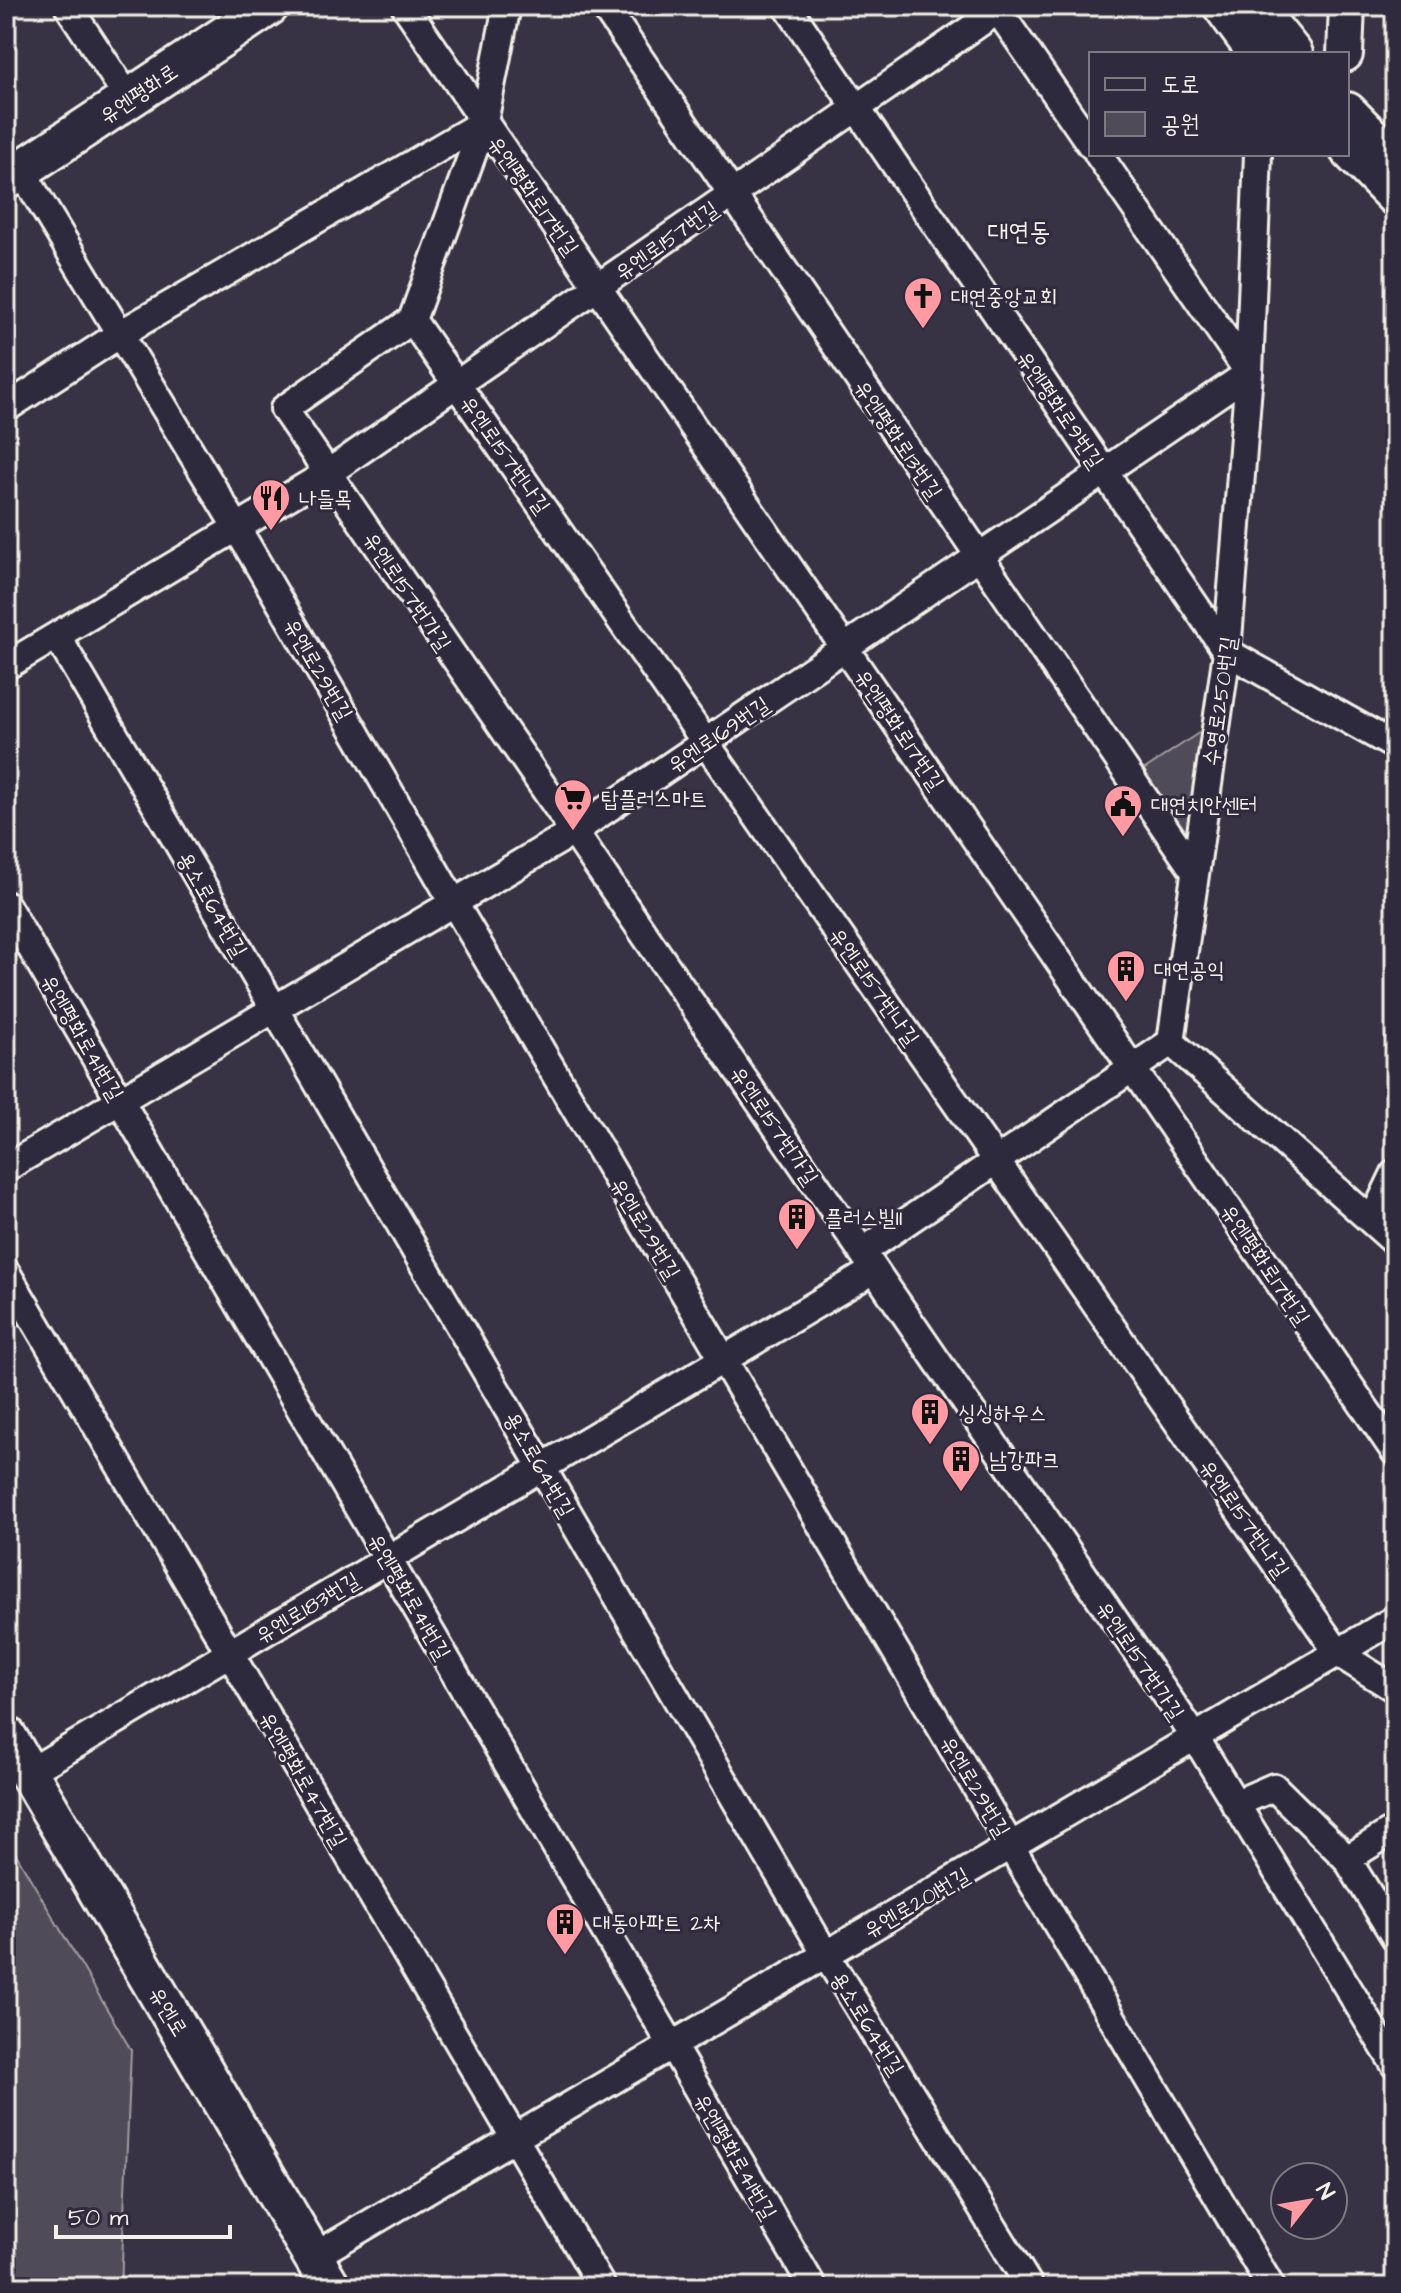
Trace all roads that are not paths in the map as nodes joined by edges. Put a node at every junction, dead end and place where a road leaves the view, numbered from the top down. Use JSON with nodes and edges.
{"nodes":[{"id":1,"x":68,"y":6,"type":"edge"},
{"id":2,"x":269,"y":6,"type":"edge"},
{"id":3,"x":405,"y":6,"type":"edge"},
{"id":4,"x":507,"y":6,"type":"edge"},
{"id":5,"x":604,"y":6,"type":"edge"},
{"id":6,"x":787,"y":6,"type":"edge"},
{"id":7,"x":1223,"y":6,"type":"edge"},
{"id":8,"x":1254,"y":6,"type":"edge"},
{"id":9,"x":1347,"y":6,"type":"edge"},
{"id":10,"x":999,"y":7,"type":"edge"},
{"id":11,"x":1257,"y":52,"type":"edge"},
{"id":12,"x":1291,"y":52,"type":"edge"},
{"id":13,"x":1345,"y":52,"type":"edge"},
{"id":14,"x":129,"y":99,"type":"junction"},
{"id":15,"x":856,"y":108,"type":"junction"},
{"id":16,"x":1349,"y":114,"type":"edge"},
{"id":17,"x":484,"y":122,"type":"junction"},
{"id":18,"x":1089,"y":142,"type":"edge"},
{"id":19,"x":1349,"y":149,"type":"edge"},
{"id":20,"x":1099,"y":156,"type":"edge"},
{"id":21,"x":1258,"y":156,"type":"edge"},
{"id":22,"x":1395,"y":161,"type":"edge"},
{"id":23,"x":14,"y":175,"type":"edge"},
{"id":24,"x":732,"y":194,"type":"junction"},
{"id":25,"x":1395,"y":196,"type":"edge"},
{"id":26,"x":597,"y":287,"type":"junction"},
{"id":27,"x":412,"y":320,"type":"junction"},
{"id":28,"x":120,"y":334,"type":"junction"},
{"id":29,"x":1249,"y":373,"type":"junction"},
{"id":30,"x":457,"y":384,"type":"junction"},
{"id":31,"x":6,"y":408,"type":"edge"},
{"id":32,"x":1104,"y":472,"type":"junction"},
{"id":33,"x":328,"y":473,"type":"junction"},
{"id":34,"x":237,"y":528,"type":"junction"},
{"id":35,"x":979,"y":556,"type":"junction"},
{"id":36,"x":57,"y":636,"type":"junction"},
{"id":37,"x":844,"y":648,"type":"junction"},
{"id":38,"x":1227,"y":652,"type":"junction"},
{"id":39,"x":6,"y":666,"type":"edge"},
{"id":40,"x":705,"y":742,"type":"junction"},
{"id":41,"x":1395,"y":746,"type":"edge"},
{"id":42,"x":573,"y":832,"type":"junction"},
{"id":43,"x":1195,"y":872,"type":"junction"},
{"id":44,"x":454,"y":903,"type":"junction"},
{"id":45,"x":6,"y":905,"type":"edge"},
{"id":46,"x":274,"y":1009,"type":"junction"},
{"id":47,"x":1171,"y":1042,"type":"junction"},
{"id":48,"x":1132,"y":1068,"type":"junction"},
{"id":49,"x":120,"y":1101,"type":"junction"},
{"id":50,"x":997,"y":1161,"type":"junction"},
{"id":51,"x":6,"y":1168,"type":"edge"},
{"id":52,"x":1395,"y":1173,"type":"edge"},
{"id":53,"x":1372,"y":1221,"type":"junction"},
{"id":54,"x":1395,"y":1242,"type":"edge"},
{"id":55,"x":868,"y":1261,"type":"junction"},
{"id":56,"x":6,"y":1272,"type":"edge"},
{"id":57,"x":724,"y":1360,"type":"junction"},
{"id":58,"x":1395,"y":1452,"type":"edge"},
{"id":59,"x":542,"y":1468,"type":"junction"},
{"id":60,"x":388,"y":1559,"type":"junction"},
{"id":61,"x":1395,"y":1619,"type":"edge"},
{"id":62,"x":230,"y":1653,"type":"junction"},
{"id":63,"x":1338,"y":1653,"type":"junction"},
{"id":64,"x":1395,"y":1689,"type":"edge"},
{"id":65,"x":6,"y":1735,"type":"edge"},
{"id":66,"x":1195,"y":1737,"type":"junction"},
{"id":67,"x":28,"y":1773,"type":"junction"},
{"id":68,"x":1235,"y":1804,"type":"junction"},
{"id":69,"x":1395,"y":1829,"type":"edge"},
{"id":70,"x":1011,"y":1846,"type":"junction"},
{"id":71,"x":1347,"y":1859,"type":"junction"},
{"id":72,"x":1395,"y":1937,"type":"edge"},
{"id":73,"x":826,"y":1955,"type":"junction"},
{"id":74,"x":672,"y":2045,"type":"junction"},
{"id":75,"x":1395,"y":2065,"type":"edge"},
{"id":76,"x":515,"y":2138,"type":"junction"},
{"id":77,"x":322,"y":2272,"type":"edge"},
{"id":78,"x":602,"y":2287,"type":"edge"},
{"id":79,"x":813,"y":2287,"type":"edge"},
{"id":80,"x":1030,"y":2287,"type":"edge"},
{"id":81,"x":1271,"y":2287,"type":"edge"}],
"edges":[{"from":1,"to":14,"type":"street"},
{"from":2,"to":14,"type":"main road","name":"유엔평화로"},
{"from":3,"to":17,"type":"street","name":"유엔평화로17번길"},
{"from":4,"to":17,"type":"street"},
{"from":5,"to":24,"type":"street","name":"유엔평화로13번길"},
{"from":6,"to":15,"type":"street","name":"유엔평화로9번길"},
{"from":7,"to":11,"type":"main road"},
{"from":8,"to":12,"type":"main road"},
{"from":9,"to":13,"type":"street"},
{"from":10,"to":15,"type":"street","name":"유엔로157번길"},
{"from":10,"to":18,"type":"street"},
{"from":14,"to":23,"type":"main road","name":"유엔평화로"},
{"from":15,"to":24,"type":"street","name":"유엔로157번길"},
{"from":15,"to":32,"type":"street","name":"유엔평화로9번길"},
{"from":16,"to":22,"type":"main road"},
{"from":17,"to":26,"type":"street","name":"유엔평화로17번길"},
{"from":17,"to":27,"type":"street"},
{"from":17,"to":28,"type":"street"},
{"from":19,"to":25,"type":"main road"},
{"from":20,"to":29,"type":"street"},
{"from":21,"to":29,"type":"street","name":"수영로250번길"},
{"from":23,"to":28,"type":"street","name":"유엔로29번길"},
{"from":24,"to":26,"type":"street","name":"유엔로157번길"},
{"from":24,"to":35,"type":"street","name":"유엔평화로13번길"},
{"from":26,"to":30,"type":"street","name":"유엔로157번길"},
{"from":26,"to":37,"type":"street","name":"유엔평화로17번길"},
{"from":27,"to":30,"type":"street","name":"유엔로157번나길"},
{"from":27,"to":33,"type":"street"},
{"from":28,"to":31,"type":"street"},
{"from":28,"to":34,"type":"street","name":"유엔로29번길"},
{"from":29,"to":32,"type":"street","name":"유엔로169번길"},
{"from":29,"to":38,"type":"street","name":"수영로250번길"},
{"from":30,"to":33,"type":"street","name":"유엔로157번길"},
{"from":30,"to":40,"type":"street","name":"유엔로157번나길"},
{"from":32,"to":35,"type":"street","name":"유엔로169번길"},
{"from":32,"to":38,"type":"street","name":"유엔평화로9번길"},
{"from":33,"to":34,"type":"street","name":"유엔로157번길"},
{"from":33,"to":42,"type":"street","name":"유엔로157번가길"},
{"from":34,"to":36,"type":"street","name":"유엔로157번길"},
{"from":34,"to":44,"type":"street","name":"유엔로29번길"},
{"from":35,"to":37,"type":"street","name":"유엔로169번길"},
{"from":35,"to":43,"type":"street","name":"유엔평화로13번길"},
{"from":36,"to":39,"type":"street","name":"유엔로157번길"},
{"from":36,"to":46,"type":"street","name":"용소로64번길"},
{"from":37,"to":40,"type":"street","name":"유엔로169번길"},
{"from":37,"to":48,"type":"street","name":"유엔평화로17번길"},
{"from":38,"to":41,"type":"street","name":"유엔평화로9번길"},
{"from":38,"to":43,"type":"street","name":"수영로250번길"},
{"from":40,"to":42,"type":"street","name":"유엔로169번길"},
{"from":40,"to":50,"type":"street","name":"유엔로157번나길"},
{"from":42,"to":44,"type":"street","name":"유엔로169번길"},
{"from":42,"to":55,"type":"street","name":"유엔로157번가길"},
{"from":43,"to":47,"type":"street","name":"수영로250번길"},
{"from":44,"to":46,"type":"street","name":"유엔로169번길"},
{"from":44,"to":57,"type":"street","name":"유엔로29번길"},
{"from":45,"to":49,"type":"street","name":"유엔평화로41번길"},
{"from":46,"to":49,"type":"street","name":"유엔로169번길"},
{"from":46,"to":59,"type":"street","name":"용소로64번길"},
{"from":47,"to":48,"type":"street","name":"유엔로183번길"},
{"from":47,"to":53,"type":"street"},
{"from":48,"to":50,"type":"street","name":"유엔로183번길"},
{"from":48,"to":58,"type":"street","name":"유엔평화로17번길"},
{"from":49,"to":51,"type":"street","name":"유엔로169번길"},
{"from":49,"to":60,"type":"street","name":"유엔평화로41번길"},
{"from":50,"to":55,"type":"street","name":"유엔로183번길"},
{"from":50,"to":63,"type":"street","name":"유엔로157번나길"},
{"from":52,"to":53,"type":"street"},
{"from":53,"to":54,"type":"street"},
{"from":55,"to":57,"type":"street","name":"유엔로183번길"},
{"from":55,"to":66,"type":"street","name":"유엔로157번가길"},
{"from":56,"to":62,"type":"street","name":"유엔평화로47번길"},
{"from":57,"to":59,"type":"street","name":"유엔로183번길"},
{"from":57,"to":70,"type":"street","name":"유엔로29번길"},
{"from":59,"to":60,"type":"street","name":"유엔로183번길"},
{"from":59,"to":73,"type":"street","name":"용소로64번길"},
{"from":60,"to":62,"type":"street","name":"유엔로183번길"},
{"from":60,"to":74,"type":"street","name":"유엔평화로41번길"},
{"from":61,"to":63,"type":"street","name":"유엔로201번길"},
{"from":62,"to":67,"type":"street","name":"유엔로183번길"},
{"from":62,"to":76,"type":"street","name":"유엔평화로47번길"},
{"from":63,"to":64,"type":"street"},
{"from":63,"to":66,"type":"street","name":"유엔로201번길"},
{"from":65,"to":67,"type":"main road","name":"유엔로"},
{"from":66,"to":68,"type":"street","name":"유엔로157번가길"},
{"from":66,"to":70,"type":"street","name":"유엔로201번길"},
{"from":67,"to":77,"type":"main road","name":"유엔로"},
{"from":68,"to":71,"type":"street"},
{"from":68,"to":75,"type":"street","name":"유엔로157번가길"},
{"from":69,"to":71,"type":"street"},
{"from":70,"to":73,"type":"street","name":"유엔로201번길"},
{"from":70,"to":81,"type":"street","name":"유엔로29번길"},
{"from":71,"to":72,"type":"street"},
{"from":73,"to":74,"type":"street","name":"유엔로201번길"},
{"from":73,"to":80,"type":"street","name":"용소로64번길"},
{"from":74,"to":76,"type":"street","name":"유엔로201번길"},
{"from":74,"to":79,"type":"street","name":"유엔평화로41번길"},
{"from":76,"to":77,"type":"street","name":"유엔로201번길"},
{"from":76,"to":78,"type":"street","name":"유엔평화로47번길"}]}
